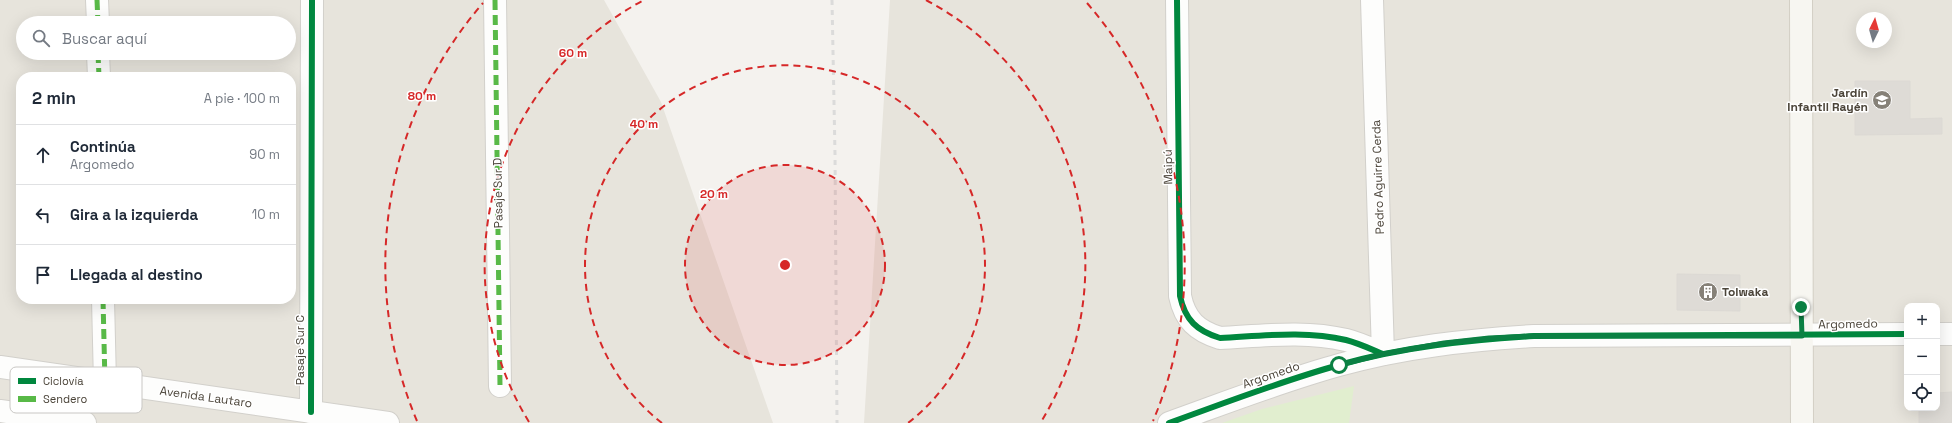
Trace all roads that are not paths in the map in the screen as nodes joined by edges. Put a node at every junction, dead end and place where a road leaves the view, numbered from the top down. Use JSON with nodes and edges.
{"nodes":[{"id":1,"x":97,"y":0,"type":"edge"},
{"id":2,"x":312,"y":0,"type":"edge"},
{"id":3,"x":495,"y":0,"type":"edge"},
{"id":4,"x":1177,"y":0,"type":"edge"},
{"id":5,"x":1372,"y":0,"type":"edge"},
{"id":6,"x":1801,"y":0,"type":"edge"},
{"id":7,"x":98,"y":16,"type":"edge"},
{"id":8,"x":98,"y":60,"type":"edge"},
{"id":9,"x":99,"y":72,"type":"edge"},
{"id":10,"x":103,"y":304,"type":"edge"},
{"id":11,"x":1904,"y":334,"type":"edge"},
{"id":12,"x":1940,"y":334,"type":"edge"},
{"id":13,"x":1952,"y":334,"type":"edge"},
{"id":14,"x":1802,"y":336,"type":"junction"},
{"id":15,"x":1383,"y":354,"type":"junction"},
{"id":16,"x":105,"y":367,"type":"edge"},
{"id":17,"x":0,"y":368,"type":"edge"},
{"id":18,"x":10,"y":369,"type":"edge"},
{"id":19,"x":500,"y":386,"type":"dead end"},
{"id":20,"x":142,"y":388,"type":"edge"},
{"id":21,"x":0,"y":411,"type":"edge"},
{"id":22,"x":10,"y":412,"type":"edge"},
{"id":23,"x":311,"y":412,"type":"junction"},
{"id":24,"x":14,"y":413,"type":"edge"},
{"id":25,"x":85,"y":423,"type":"edge"},
{"id":26,"x":388,"y":423,"type":"edge"},
{"id":27,"x":1169,"y":423,"type":"edge"},
{"id":28,"x":1802,"y":423,"type":"edge"}],
"edges":[{"from":1,"to":7,"type":"street"},
{"from":2,"to":23,"type":"street","name":"Pasaje Sur C"},
{"from":3,"to":19,"type":"street","name":"Pasaje Sur D"},
{"from":4,"to":15,"type":"street","name":"Maipú"},
{"from":5,"to":15,"type":"street","name":"Pedro Aguirre Cerda"},
{"from":6,"to":14,"type":"main road"},
{"from":8,"to":9,"type":"street"},
{"from":10,"to":16,"type":"street"},
{"from":11,"to":14,"type":"street","name":"Argomedo"},
{"from":12,"to":13,"type":"street"},
{"from":14,"to":15,"type":"street","name":"Argomedo"},
{"from":14,"to":28,"type":"main road"},
{"from":15,"to":27,"type":"street","name":"Argomedo"},
{"from":17,"to":18,"type":"street","name":"Avenida Lautaro"},
{"from":20,"to":23,"type":"street","name":"Avenida Lautaro"},
{"from":21,"to":22,"type":"street"},
{"from":23,"to":26,"type":"street","name":"Avenida Lautaro"},
{"from":24,"to":25,"type":"street"}]}
